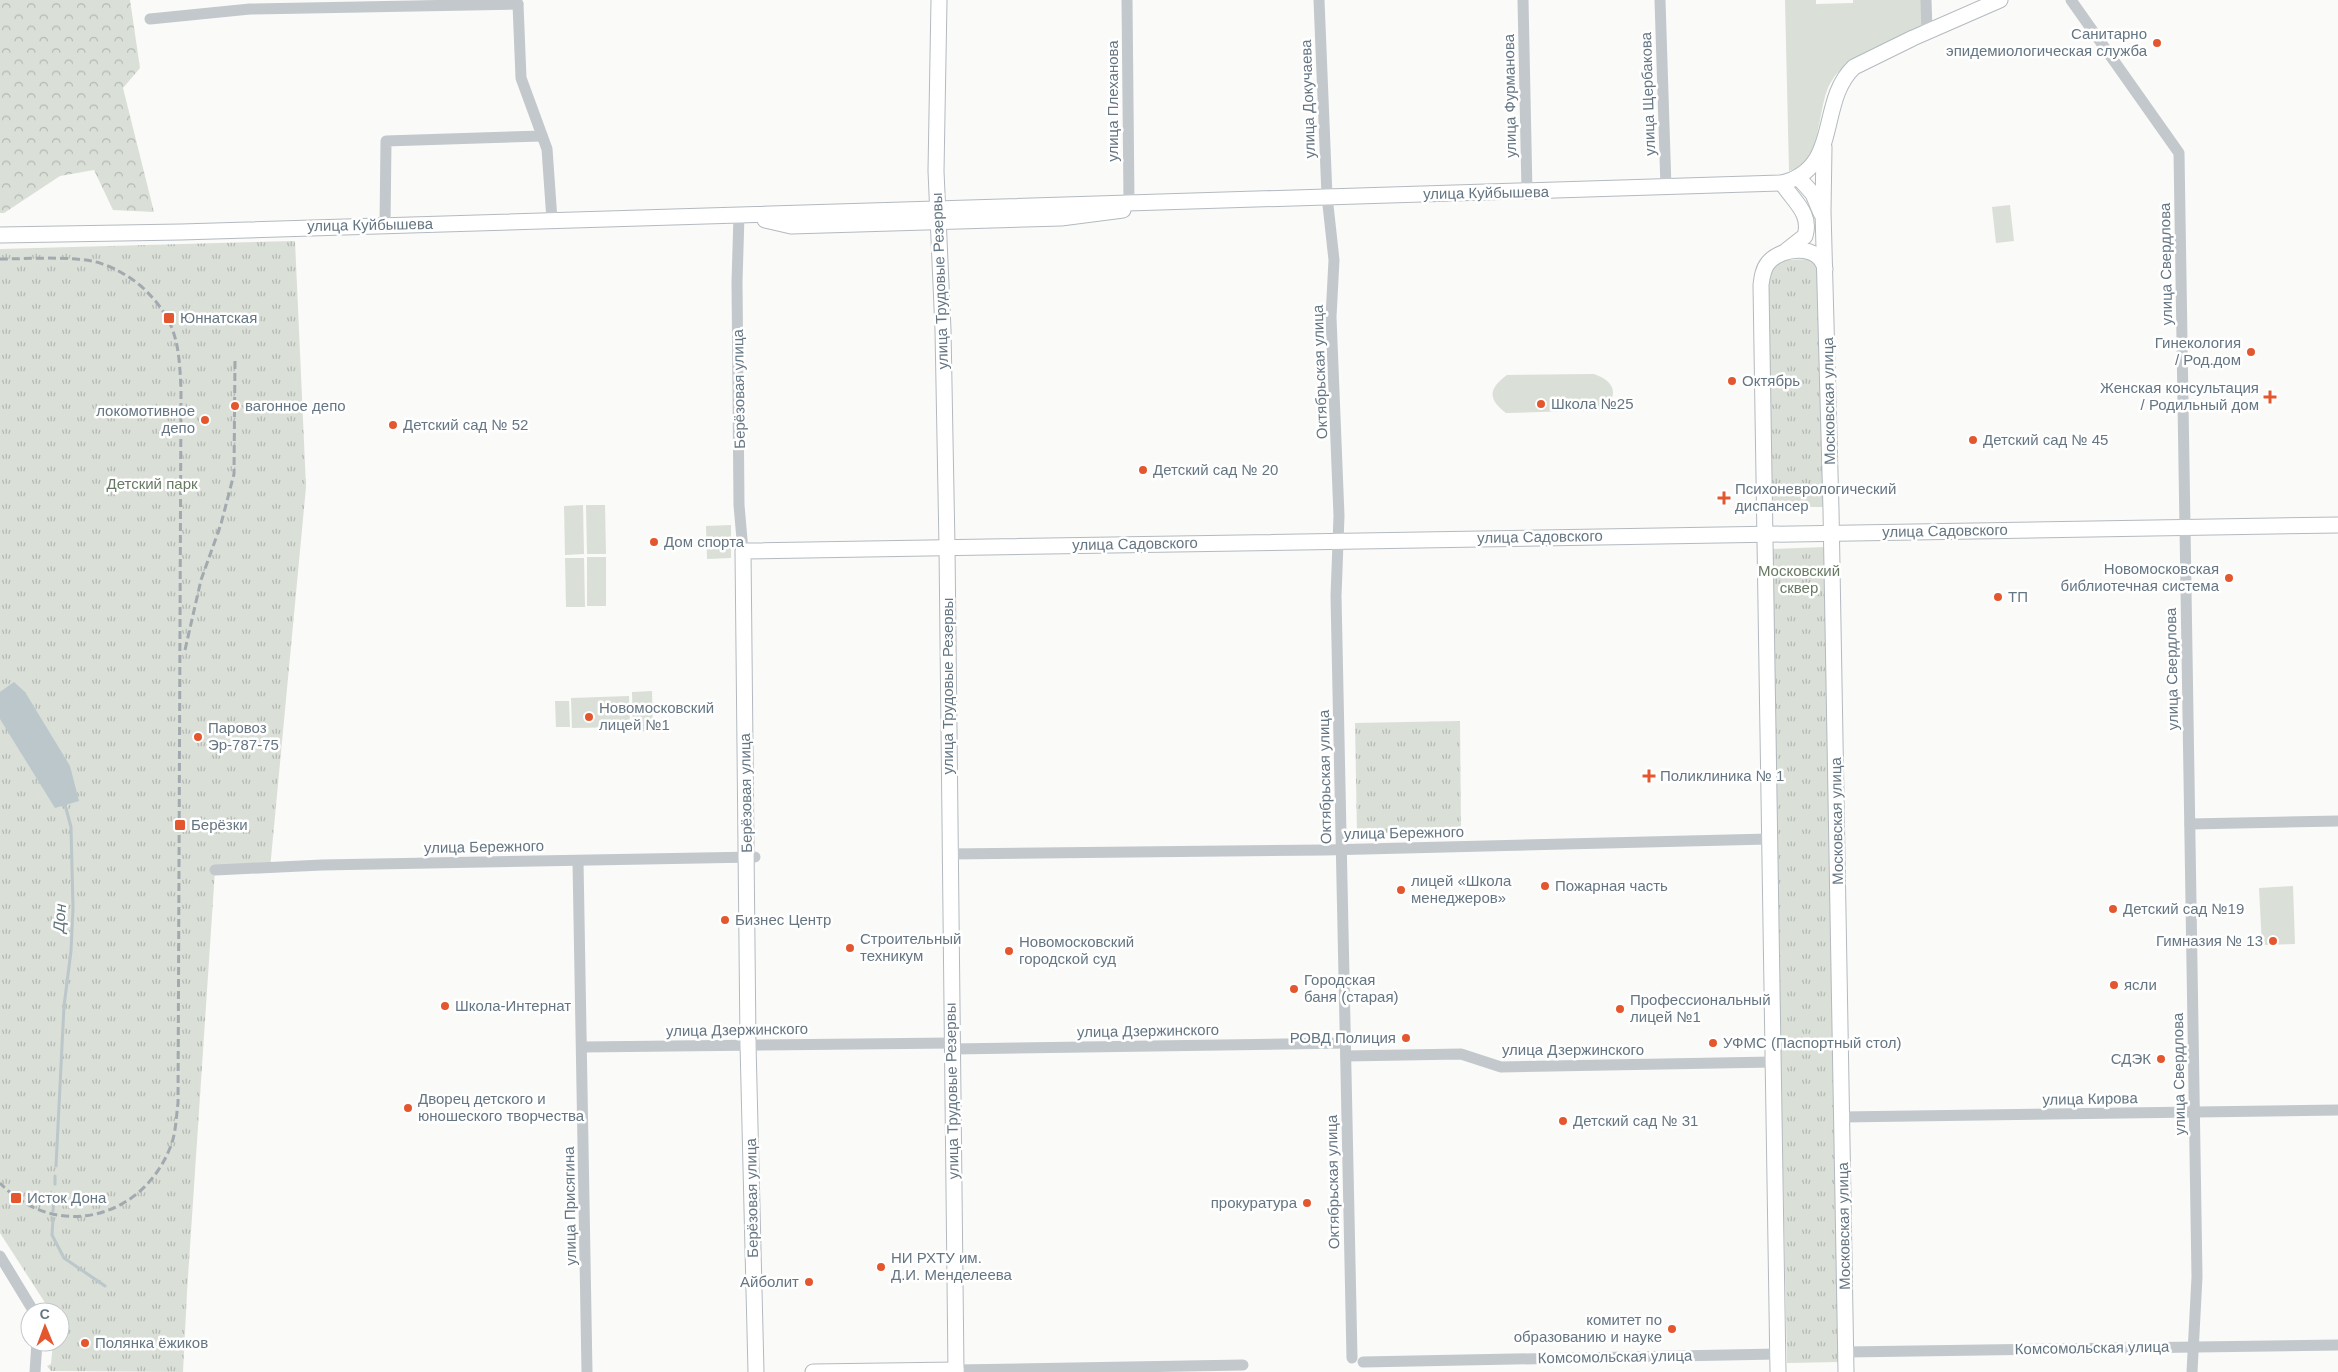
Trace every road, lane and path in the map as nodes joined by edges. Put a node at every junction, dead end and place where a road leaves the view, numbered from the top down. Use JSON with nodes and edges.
{"nodes":[{"id":1,"x":939,"y":0,"type":"edge"},
{"id":2,"x":1127,"y":0,"type":"edge"},
{"id":3,"x":1320,"y":0,"type":"edge"},
{"id":4,"x":1524,"y":0,"type":"edge"},
{"id":5,"x":1660,"y":0,"type":"edge"},
{"id":6,"x":1926,"y":0,"type":"edge"},
{"id":7,"x":2000,"y":0,"type":"edge"},
{"id":8,"x":2071,"y":0,"type":"edge"},
{"id":9,"x":517,"y":2,"type":"edge"},
{"id":10,"x":150,"y":19,"type":"dead end"},
{"id":11,"x":1927,"y":32,"type":"junction"},
{"id":12,"x":542,"y":136,"type":"junction"},
{"id":13,"x":1824,"y":143,"type":"junction"},
{"id":14,"x":1798,"y":178,"type":"junction"},
{"id":15,"x":1782,"y":183,"type":"junction"},
{"id":16,"x":1666,"y":188,"type":"junction"},
{"id":17,"x":1527,"y":192,"type":"junction"},
{"id":18,"x":1327,"y":196,"type":"junction"},
{"id":19,"x":1176,"y":201,"type":"junction"},
{"id":20,"x":1129,"y":202,"type":"junction"},
{"id":21,"x":739,"y":215,"type":"junction"},
{"id":22,"x":938,"y":215,"type":"junction"},
{"id":23,"x":552,"y":220,"type":"junction"},
{"id":24,"x":1824,"y":222,"type":"junction"},
{"id":25,"x":385,"y":225,"type":"junction"},
{"id":26,"x":0,"y":235,"type":"edge"},
{"id":27,"x":1782,"y":253,"type":"junction"},
{"id":28,"x":1826,"y":270,"type":"junction"},
{"id":29,"x":2338,"y":525,"type":"edge"},
{"id":30,"x":2185,"y":527,"type":"junction"},
{"id":31,"x":1832,"y":533,"type":"junction"},
{"id":32,"x":1764,"y":534,"type":"junction"},
{"id":33,"x":1338,"y":540,"type":"junction"},
{"id":34,"x":947,"y":547,"type":"junction"},
{"id":35,"x":743,"y":551,"type":"junction"},
{"id":36,"x":2338,"y":821,"type":"edge"},
{"id":37,"x":2190,"y":824,"type":"junction"},
{"id":38,"x":1769,"y":839,"type":"junction"},
{"id":39,"x":1341,"y":849,"type":"junction"},
{"id":40,"x":950,"y":854,"type":"junction"},
{"id":41,"x":750,"y":857,"type":"junction"},
{"id":42,"x":578,"y":861,"type":"junction"},
{"id":43,"x":215,"y":870,"type":"dead end"},
{"id":44,"x":748,"y":1044,"type":"junction"},
{"id":45,"x":1346,"y":1044,"type":"junction"},
{"id":46,"x":952,"y":1046,"type":"junction"},
{"id":47,"x":583,"y":1047,"type":"junction"},
{"id":48,"x":1346,"y":1056,"type":"junction"},
{"id":49,"x":1773,"y":1062,"type":"junction"},
{"id":50,"x":2338,"y":1110,"type":"edge"},
{"id":51,"x":2194,"y":1112,"type":"junction"},
{"id":52,"x":1842,"y":1117,"type":"junction"},
{"id":53,"x":0,"y":1256,"type":"edge"},
{"id":54,"x":28,"y":1302,"type":"edge"},
{"id":55,"x":2338,"y":1344,"type":"edge"},
{"id":56,"x":2192,"y":1346,"type":"junction"},
{"id":57,"x":37,"y":1352,"type":"edge"},
{"id":58,"x":1846,"y":1352,"type":"junction"},
{"id":59,"x":1777,"y":1354,"type":"junction"},
{"id":60,"x":1352,"y":1358,"type":"dead end"},
{"id":61,"x":1363,"y":1362,"type":"dead end"},
{"id":62,"x":1243,"y":1365,"type":"dead end"},
{"id":63,"x":956,"y":1371,"type":"edge"},
{"id":64,"x":36,"y":1372,"type":"edge"},
{"id":65,"x":587,"y":1372,"type":"edge"},
{"id":66,"x":756,"y":1372,"type":"edge"},
{"id":67,"x":813,"y":1372,"type":"edge"},
{"id":68,"x":1778,"y":1372,"type":"edge"},
{"id":69,"x":1846,"y":1372,"type":"edge"},
{"id":70,"x":2192,"y":1372,"type":"edge"}],
"edges":[{"from":1,"to":22,"type":"main road","name":"улица Трудовые Резервы"},
{"from":2,"to":20,"type":"street","name":"улица Плеханова"},
{"from":3,"to":18,"type":"street","name":"улица Докучаева"},
{"from":4,"to":17,"type":"street","name":"улица Фурманова"},
{"from":5,"to":16,"type":"street","name":"улица Щербакова"},
{"from":6,"to":11,"type":"street"},
{"from":7,"to":11,"type":"main road"},
{"from":8,"to":30,"type":"street","name":"улица Свердлова"},
{"from":9,"to":10,"type":"street"},
{"from":9,"to":12,"type":"street"},
{"from":11,"to":13,"type":"main road"},
{"from":12,"to":23,"type":"street"},
{"from":12,"to":25,"type":"street"},
{"from":13,"to":14,"type":"main road","name":"улица Куйбышева"},
{"from":13,"to":24,"type":"main road","name":"Московская улица"},
{"from":14,"to":15,"type":"main road","name":"улица Куйбышева"},
{"from":14,"to":24,"type":"main road"},
{"from":15,"to":16,"type":"main road","name":"улица Куйбышева"},
{"from":15,"to":27,"type":"main road"},
{"from":16,"to":17,"type":"main road","name":"улица Куйбышева"},
{"from":17,"to":18,"type":"main road","name":"улица Куйбышева"},
{"from":18,"to":19,"type":"main road","name":"улица Куйбышева"},
{"from":18,"to":33,"type":"street","name":"Октябрьская улица"},
{"from":19,"to":20,"type":"main road","name":"улица Куйбышева"},
{"from":19,"to":22,"type":"main road"},
{"from":20,"to":22,"type":"main road","name":"улица Куйбышева"},
{"from":21,"to":22,"type":"main road","name":"улица Куйбышева"},
{"from":21,"to":23,"type":"main road","name":"улица Куйбышева"},
{"from":21,"to":35,"type":"street","name":"Берёзовая улица"},
{"from":22,"to":34,"type":"main road","name":"улица Трудовые Резервы"},
{"from":23,"to":25,"type":"main road","name":"улица Куйбышева"},
{"from":24,"to":28,"type":"main road","name":"Московская улица"},
{"from":25,"to":26,"type":"main road","name":"улица Куйбышева"},
{"from":27,"to":28,"type":"main road"},
{"from":27,"to":32,"type":"main road"},
{"from":28,"to":31,"type":"main road","name":"Московская улица"},
{"from":29,"to":30,"type":"main road","name":"улица Садовского"},
{"from":30,"to":31,"type":"main road","name":"улица Садовского"},
{"from":30,"to":37,"type":"street","name":"улица Свердлова"},
{"from":31,"to":32,"type":"main road","name":"улица Садовского"},
{"from":31,"to":52,"type":"main road","name":"Московская улица"},
{"from":32,"to":33,"type":"main road","name":"улица Садовского"},
{"from":32,"to":38,"type":"main road"},
{"from":33,"to":34,"type":"main road","name":"улица Садовского"},
{"from":33,"to":39,"type":"street","name":"Октябрьская улица"},
{"from":34,"to":35,"type":"main road","name":"улица Садовского"},
{"from":34,"to":40,"type":"main road","name":"улица Трудовые Резервы"},
{"from":35,"to":41,"type":"main road","name":"Берёзовая улица"},
{"from":36,"to":37,"type":"street"},
{"from":37,"to":51,"type":"street","name":"улица Свердлова"},
{"from":38,"to":39,"type":"street","name":"улица Бережного"},
{"from":38,"to":49,"type":"main road"},
{"from":39,"to":40,"type":"street","name":"улица Бережного"},
{"from":39,"to":45,"type":"street","name":"Октябрьская улица"},
{"from":40,"to":46,"type":"main road","name":"улица Трудовые Резервы"},
{"from":41,"to":42,"type":"street","name":"улица Бережного"},
{"from":41,"to":44,"type":"main road","name":"Берёзовая улица"},
{"from":42,"to":43,"type":"street","name":"улица Бережного"},
{"from":42,"to":47,"type":"street","name":"улица Присягина"},
{"from":44,"to":46,"type":"street","name":"улица Дзержинского"},
{"from":44,"to":47,"type":"street","name":"улица Дзержинского"},
{"from":44,"to":66,"type":"main road","name":"Берёзовая улица"},
{"from":45,"to":46,"type":"street","name":"улица Дзержинского"},
{"from":45,"to":48,"type":"street","name":"Октябрьская улица"},
{"from":46,"to":63,"type":"main road","name":"улица Трудовые Резервы"},
{"from":47,"to":65,"type":"street","name":"улица Присягина"},
{"from":48,"to":49,"type":"street","name":"улица Дзержинского"},
{"from":48,"to":60,"type":"street","name":"Октябрьская улица"},
{"from":49,"to":59,"type":"main road"},
{"from":50,"to":51,"type":"street","name":"улица Кирова"},
{"from":51,"to":52,"type":"street","name":"улица Кирова"},
{"from":51,"to":56,"type":"street","name":"улица Свердлова"},
{"from":52,"to":58,"type":"main road","name":"Московская улица"},
{"from":53,"to":54,"type":"street"},
{"from":55,"to":56,"type":"street","name":"Комсомольская улица"},
{"from":56,"to":58,"type":"street","name":"Комсомольская улица"},
{"from":56,"to":70,"type":"street","name":"улица Свердлова"},
{"from":57,"to":64,"type":"street"},
{"from":58,"to":69,"type":"main road","name":"Московская улица"},
{"from":59,"to":61,"type":"street","name":"Комсомольская улица"},
{"from":59,"to":68,"type":"main road"},
{"from":62,"to":63,"type":"street"},
{"from":63,"to":67,"type":"main road"}]}
